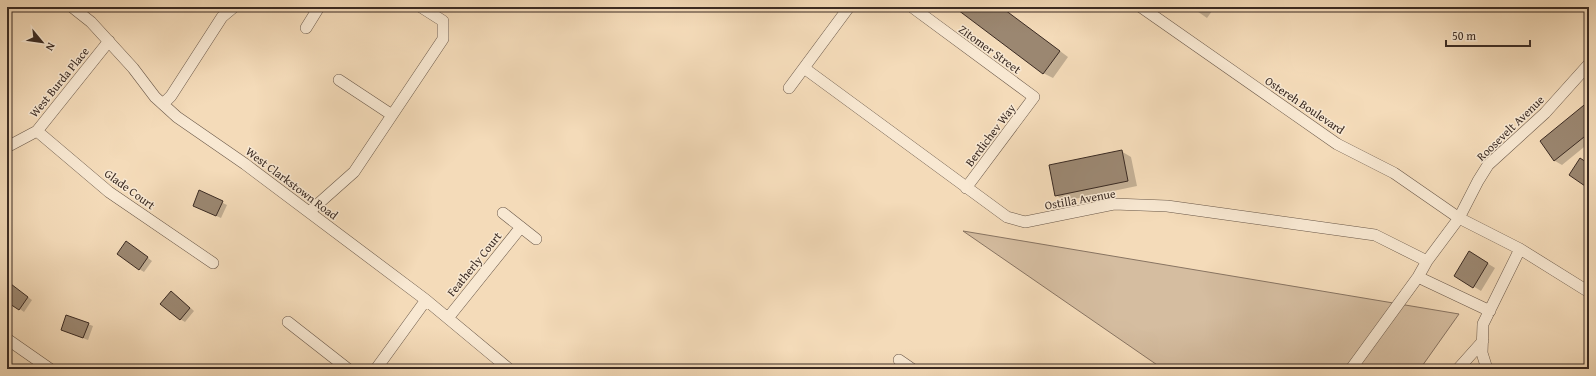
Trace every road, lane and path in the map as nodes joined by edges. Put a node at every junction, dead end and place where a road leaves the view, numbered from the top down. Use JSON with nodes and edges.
{"nodes":[{"id":1,"x":72,"y":7,"type":"edge"},
{"id":2,"x":234,"y":7,"type":"edge"},
{"id":3,"x":319,"y":7,"type":"edge"},
{"id":4,"x":421,"y":7,"type":"edge"},
{"id":5,"x":849,"y":7,"type":"edge"},
{"id":6,"x":912,"y":7,"type":"edge"},
{"id":7,"x":1141,"y":7,"type":"edge"},
{"id":8,"x":306,"y":28,"type":"dead end"},
{"id":9,"x":109,"y":41,"type":"junction"},
{"id":10,"x":1589,"y":64,"type":"edge"},
{"id":11,"x":804,"y":68,"type":"junction"},
{"id":12,"x":339,"y":80,"type":"dead end"},
{"id":13,"x":789,"y":88,"type":"dead end"},
{"id":14,"x":1034,"y":98,"type":"joint"},
{"id":15,"x":163,"y":104,"type":"junction"},
{"id":16,"x":392,"y":115,"type":"junction"},
{"id":17,"x":37,"y":131,"type":"junction"},
{"id":18,"x":7,"y":147,"type":"edge"},
{"id":19,"x":966,"y":188,"type":"junction"},
{"id":20,"x":309,"y":212,"type":"junction"},
{"id":21,"x":503,"y":213,"type":"dead end"},
{"id":22,"x":1459,"y":218,"type":"junction"},
{"id":23,"x":521,"y":227,"type":"junction"},
{"id":24,"x":536,"y":239,"type":"dead end"},
{"id":25,"x":1520,"y":249,"type":"junction"},
{"id":26,"x":1427,"y":260,"type":"junction"},
{"id":27,"x":213,"y":263,"type":"dead end"},
{"id":28,"x":1418,"y":277,"type":"junction"},
{"id":29,"x":1589,"y":292,"type":"edge"},
{"id":30,"x":426,"y":300,"type":"junction"},
{"id":31,"x":1490,"y":312,"type":"junction"},
{"id":32,"x":448,"y":318,"type":"junction"},
{"id":33,"x":288,"y":322,"type":"dead end"},
{"id":34,"x":7,"y":339,"type":"edge"},
{"id":35,"x":1483,"y":341,"type":"junction"},
{"id":36,"x":899,"y":360,"type":"dead end"},
{"id":37,"x":50,"y":369,"type":"edge"},
{"id":38,"x":348,"y":369,"type":"edge"},
{"id":39,"x":376,"y":369,"type":"edge"},
{"id":40,"x":509,"y":369,"type":"edge"},
{"id":41,"x":912,"y":369,"type":"edge"},
{"id":42,"x":1351,"y":369,"type":"edge"},
{"id":43,"x":1458,"y":369,"type":"edge"},
{"id":44,"x":1487,"y":369,"type":"edge"}],
"edges":[{"from":1,"to":9,"type":"street","name":"West Clarkstown Road"},
{"from":2,"to":15,"type":"street"},
{"from":3,"to":8,"type":"street"},
{"from":4,"to":16,"type":"street"},
{"from":5,"to":11,"type":"street"},
{"from":6,"to":14,"type":"street","name":"Zitomer Street"},
{"from":7,"to":22,"type":"street","name":"Ostereh Boulevard"},
{"from":9,"to":15,"type":"street","name":"West Clarkstown Road"},
{"from":9,"to":17,"type":"street","name":"West Burda Place"},
{"from":10,"to":22,"type":"street","name":"Roosevelt Avenue"},
{"from":11,"to":13,"type":"street"},
{"from":11,"to":19,"type":"street","name":"Ostilla Avenue"},
{"from":12,"to":16,"type":"street"},
{"from":14,"to":19,"type":"street","name":"Berdichev Way"},
{"from":15,"to":20,"type":"street","name":"West Clarkstown Road"},
{"from":16,"to":20,"type":"street"},
{"from":17,"to":18,"type":"street","name":"West Burda Place"},
{"from":17,"to":27,"type":"street","name":"Glade Court"},
{"from":19,"to":26,"type":"street","name":"Ostilla Avenue"},
{"from":20,"to":30,"type":"street","name":"West Clarkstown Road"},
{"from":21,"to":23,"type":"street"},
{"from":22,"to":25,"type":"street","name":"Ostereh Boulevard"},
{"from":22,"to":26,"type":"street","name":"Roosevelt Avenue"},
{"from":23,"to":24,"type":"street"},
{"from":23,"to":32,"type":"street","name":"Featherly Court"},
{"from":25,"to":29,"type":"street","name":"Ostereh Boulevard"},
{"from":25,"to":31,"type":"street"},
{"from":26,"to":28,"type":"street","name":"Roosevelt Avenue"},
{"from":28,"to":31,"type":"street"},
{"from":28,"to":42,"type":"street","name":"Roosevelt Avenue"},
{"from":30,"to":32,"type":"street","name":"West Clarkstown Road"},
{"from":30,"to":39,"type":"street"},
{"from":31,"to":35,"type":"street"},
{"from":32,"to":40,"type":"street","name":"West Clarkstown Road"},
{"from":33,"to":38,"type":"street"},
{"from":34,"to":37,"type":"street"},
{"from":35,"to":43,"type":"street"},
{"from":35,"to":44,"type":"street"},
{"from":36,"to":41,"type":"street"}]}
